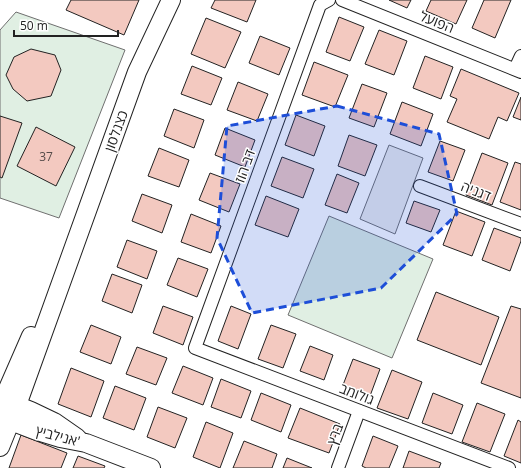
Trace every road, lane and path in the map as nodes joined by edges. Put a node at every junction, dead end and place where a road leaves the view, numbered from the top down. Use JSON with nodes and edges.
{"nodes":[{"id":1,"x":171,"y":0,"type":"edge"},
{"id":2,"x":329,"y":0,"type":"edge"},
{"id":3,"x":342,"y":0,"type":"edge"},
{"id":4,"x":521,"y":56,"type":"edge"},
{"id":5,"x":518,"y":71,"type":"edge"},
{"id":6,"x":420,"y":186,"type":"dead end"},
{"id":7,"x":521,"y":224,"type":"edge"},
{"id":8,"x":195,"y":348,"type":"joint"},
{"id":9,"x":5,"y":408,"type":"edge"},
{"id":10,"x":359,"y":411,"type":"junction"},
{"id":11,"x":0,"y":447,"type":"edge"},
{"id":12,"x":151,"y":468,"type":"edge"},
{"id":13,"x":338,"y":468,"type":"edge"},
{"id":14,"x":509,"y":468,"type":"edge"}],
"edges":[{"from":1,"to":9,"type":"street","name":"כצנלסון"},
{"from":2,"to":8,"type":"street","name":"דב הוז"},
{"from":3,"to":5,"type":"street","name":"הפועל"},
{"from":4,"to":5,"type":"street"},
{"from":6,"to":7,"type":"street","name":"דגניה"},
{"from":8,"to":10,"type":"street","name":"גולומב"},
{"from":9,"to":11,"type":"street","name":"כצנלסון"},
{"from":9,"to":12,"type":"street","name":"אנילביץ'"},
{"from":10,"to":13,"type":"street","name":"ברץ"},
{"from":10,"to":14,"type":"street","name":"גולומב"}]}
